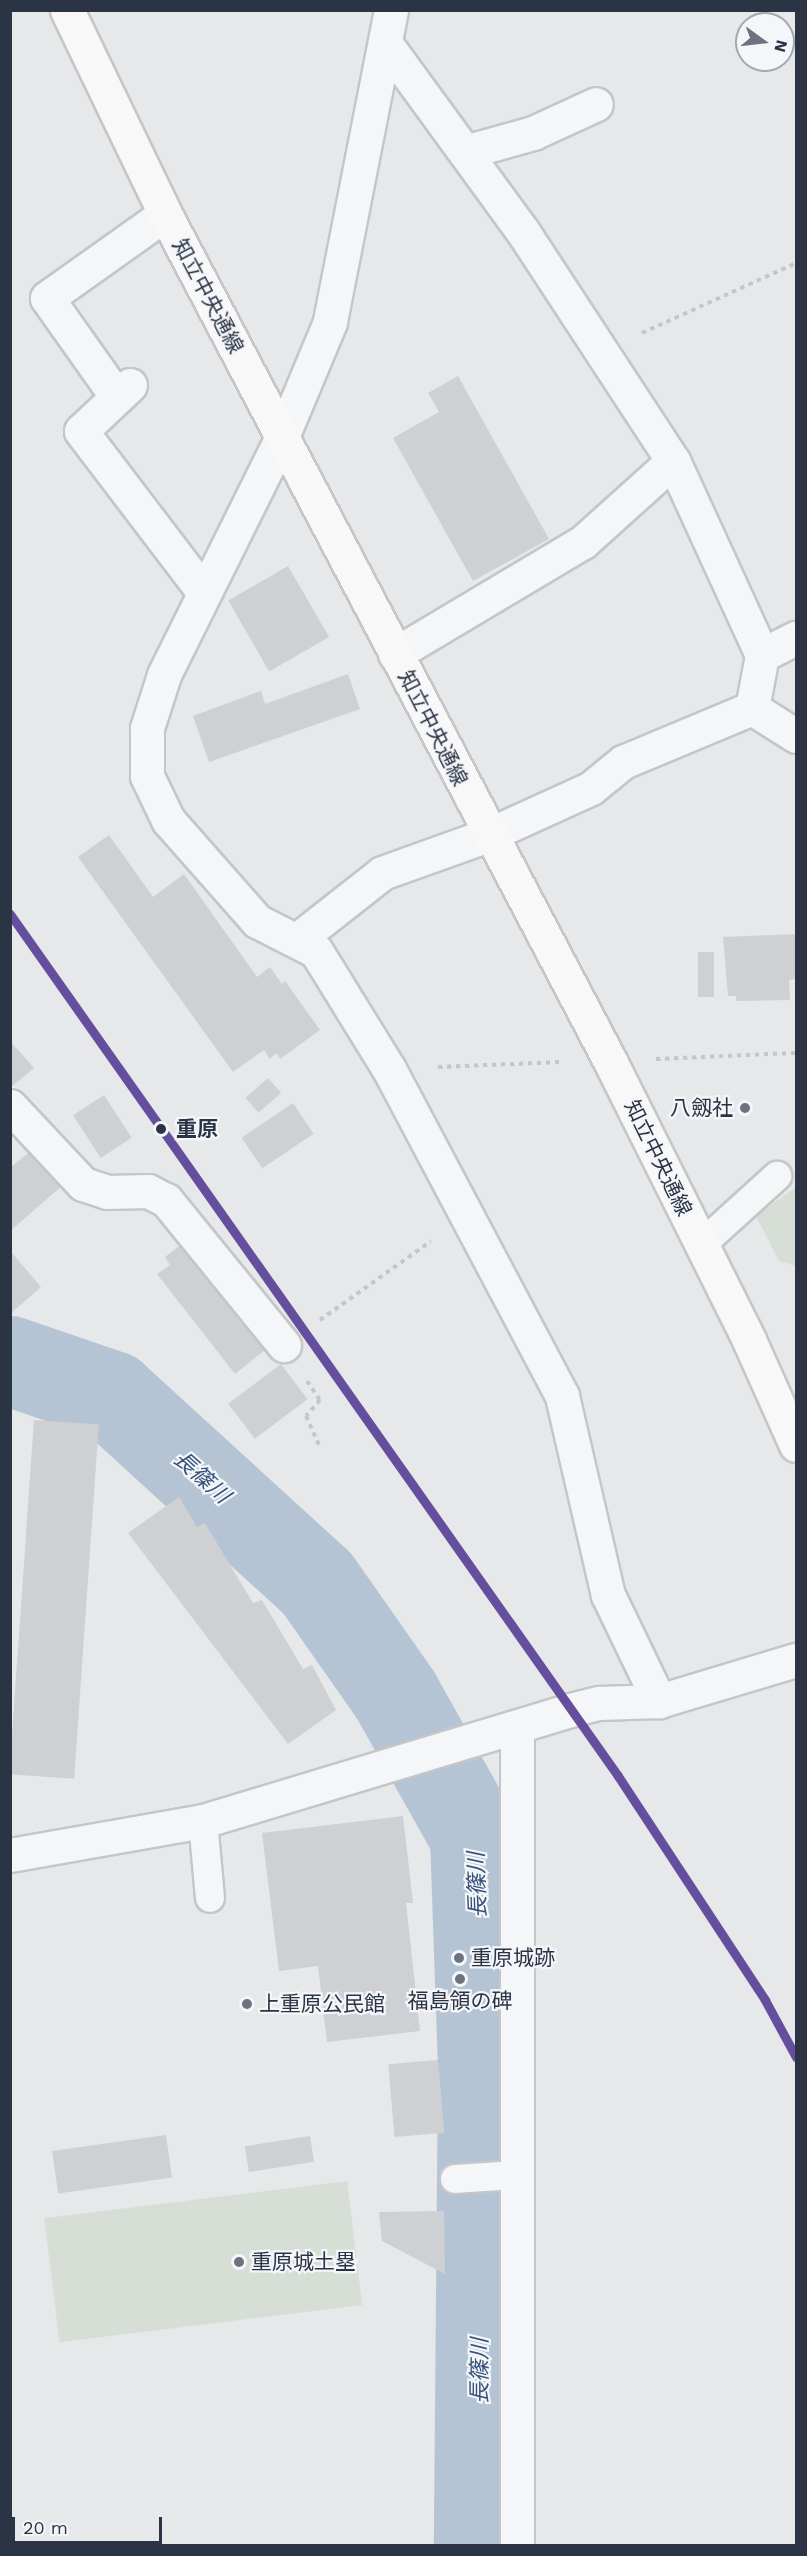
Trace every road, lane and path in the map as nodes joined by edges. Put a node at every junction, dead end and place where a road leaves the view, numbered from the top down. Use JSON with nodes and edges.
{"nodes":[{"id":1,"x":68,"y":10,"type":"edge"},
{"id":2,"x":391,"y":10,"type":"edge"},
{"id":3,"x":385,"y":43,"type":"junction"},
{"id":4,"x":597,"y":104,"type":"dead end"},
{"id":5,"x":465,"y":152,"type":"junction"},
{"id":6,"x":165,"y":214,"type":"junction"},
{"id":7,"x":796,"y":262,"type":"edge"},
{"id":8,"x":604,"y":352,"type":"junction"},
{"id":9,"x":282,"y":437,"type":"junction"},
{"id":10,"x":673,"y":461,"type":"junction"},
{"id":11,"x":203,"y":591,"type":"junction"},
{"id":12,"x":796,"y":638,"type":"edge"},
{"id":13,"x":395,"y":654,"type":"junction"},
{"id":14,"x":762,"y":656,"type":"junction"},
{"id":15,"x":752,"y":708,"type":"junction"},
{"id":16,"x":796,"y":736,"type":"edge"},
{"id":17,"x":488,"y":835,"type":"junction"},
{"id":18,"x":297,"y":940,"type":"junction"},
{"id":19,"x":796,"y":1053,"type":"edge"},
{"id":20,"x":690,"y":1057,"type":"dead end"},
{"id":21,"x":610,"y":1060,"type":"junction"},
{"id":22,"x":449,"y":1067,"type":"dead end"},
{"id":23,"x":10,"y":1106,"type":"edge"},
{"id":24,"x":777,"y":1176,"type":"dead end"},
{"id":25,"x":465,"y":1216,"type":"junction"},
{"id":26,"x":701,"y":1245,"type":"junction"},
{"id":27,"x":284,"y":1346,"type":"junction"},
{"id":28,"x":319,"y":1445,"type":"dead end"},
{"id":29,"x":796,"y":1445,"type":"edge"},
{"id":30,"x":796,"y":1660,"type":"edge"},
{"id":31,"x":659,"y":1701,"type":"junction"},
{"id":32,"x":517,"y":1730,"type":"junction"},
{"id":33,"x":203,"y":1821,"type":"junction"},
{"id":34,"x":10,"y":1855,"type":"edge"},
{"id":35,"x":210,"y":1898,"type":"dead end"},
{"id":36,"x":507,"y":2175,"type":"junction"},
{"id":37,"x":455,"y":2179,"type":"dead end"},
{"id":38,"x":517,"y":2546,"type":"edge"}],
"edges":[{"from":1,"to":6,"type":"street","name":"知立中央通線"},
{"from":2,"to":3,"type":"street"},
{"from":3,"to":5,"type":"street"},
{"from":3,"to":9,"type":"street"},
{"from":4,"to":5,"type":"street"},
{"from":5,"to":8,"type":"street"},
{"from":6,"to":9,"type":"street","name":"知立中央通線"},
{"from":6,"to":11,"type":"street"},
{"from":7,"to":8,"type":"path"},
{"from":8,"to":10,"type":"street"},
{"from":9,"to":11,"type":"street"},
{"from":9,"to":13,"type":"street","name":"知立中央通線"},
{"from":10,"to":13,"type":"street"},
{"from":10,"to":14,"type":"street"},
{"from":11,"to":18,"type":"street"},
{"from":12,"to":14,"type":"street"},
{"from":13,"to":17,"type":"street","name":"知立中央通線"},
{"from":14,"to":15,"type":"street"},
{"from":15,"to":16,"type":"street"},
{"from":15,"to":17,"type":"street"},
{"from":17,"to":18,"type":"street"},
{"from":17,"to":21,"type":"street","name":"知立中央通線"},
{"from":18,"to":25,"type":"street"},
{"from":19,"to":20,"type":"path"},
{"from":21,"to":22,"type":"path"},
{"from":21,"to":26,"type":"street","name":"知立中央通線"},
{"from":23,"to":27,"type":"street"},
{"from":24,"to":26,"type":"lane"},
{"from":25,"to":27,"type":"path"},
{"from":25,"to":31,"type":"street"},
{"from":26,"to":29,"type":"street","name":"知立中央通線"},
{"from":27,"to":28,"type":"path"},
{"from":30,"to":31,"type":"street"},
{"from":31,"to":32,"type":"street"},
{"from":32,"to":33,"type":"street"},
{"from":32,"to":36,"type":"street"},
{"from":33,"to":34,"type":"street"},
{"from":33,"to":35,"type":"lane"},
{"from":36,"to":37,"type":"lane"},
{"from":36,"to":38,"type":"street"}]}
